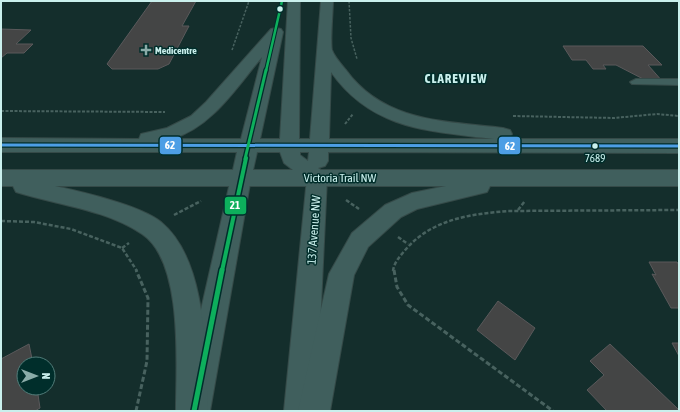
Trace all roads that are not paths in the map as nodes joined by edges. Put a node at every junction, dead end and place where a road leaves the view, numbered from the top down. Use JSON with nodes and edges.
{"nodes":[{"id":1,"x":282,"y":1,"type":"edge"},
{"id":2,"x":294,"y":1,"type":"edge"},
{"id":3,"x":327,"y":1,"type":"edge"},
{"id":4,"x":276,"y":32,"type":"junction"},
{"id":5,"x":324,"y":49,"type":"junction"},
{"id":6,"x":636,"y":82,"type":"dead end"},
{"id":7,"x":679,"y":82,"type":"edge"},
{"id":8,"x":1,"y":145,"type":"edge"},
{"id":9,"x":126,"y":145,"type":"junction"},
{"id":10,"x":248,"y":146,"type":"junction"},
{"id":11,"x":289,"y":146,"type":"junction"},
{"id":12,"x":320,"y":146,"type":"junction"},
{"id":13,"x":593,"y":146,"type":"junction"},
{"id":14,"x":679,"y":146,"type":"edge"},
{"id":15,"x":241,"y":178,"type":"junction"},
{"id":16,"x":317,"y":178,"type":"junction"},
{"id":17,"x":516,"y":178,"type":"junction"},
{"id":18,"x":679,"y":178,"type":"edge"},
{"id":19,"x":1,"y":179,"type":"edge"},
{"id":20,"x":193,"y":411,"type":"edge"},
{"id":21,"x":300,"y":411,"type":"edge"},
{"id":22,"x":314,"y":411,"type":"edge"}],
"edges":[{"from":1,"to":4,"type":"main road"},
{"from":2,"to":11,"type":"main road"},
{"from":3,"to":5,"type":"main road","name":"137 Avenue NW"},
{"from":4,"to":9,"type":"main road"},
{"from":4,"to":10,"type":"main road"},
{"from":5,"to":12,"type":"main road","name":"137 Avenue NW"},
{"from":5,"to":13,"type":"main road"},
{"from":6,"to":7,"type":"lane"},
{"from":8,"to":9,"type":"main road"},
{"from":9,"to":10,"type":"main road"},
{"from":10,"to":11,"type":"main road"},
{"from":10,"to":15,"type":"main road"},
{"from":11,"to":12,"type":"main road"},
{"from":11,"to":16,"type":"main road"},
{"from":12,"to":13,"type":"main road"},
{"from":12,"to":16,"type":"main road","name":"137 Avenue NW"},
{"from":13,"to":14,"type":"main road"},
{"from":15,"to":16,"type":"main road","name":"Victoria Trail NW"},
{"from":15,"to":19,"type":"main road","name":"Victoria Trail NW"},
{"from":15,"to":20,"type":"main road"},
{"from":16,"to":17,"type":"main road","name":"Victoria Trail NW"},
{"from":16,"to":21,"type":"main road","name":"137 Avenue NW"},
{"from":17,"to":18,"type":"main road","name":"Victoria Trail NW"},
{"from":17,"to":22,"type":"main road"},
{"from":19,"to":20,"type":"main road"}]}
